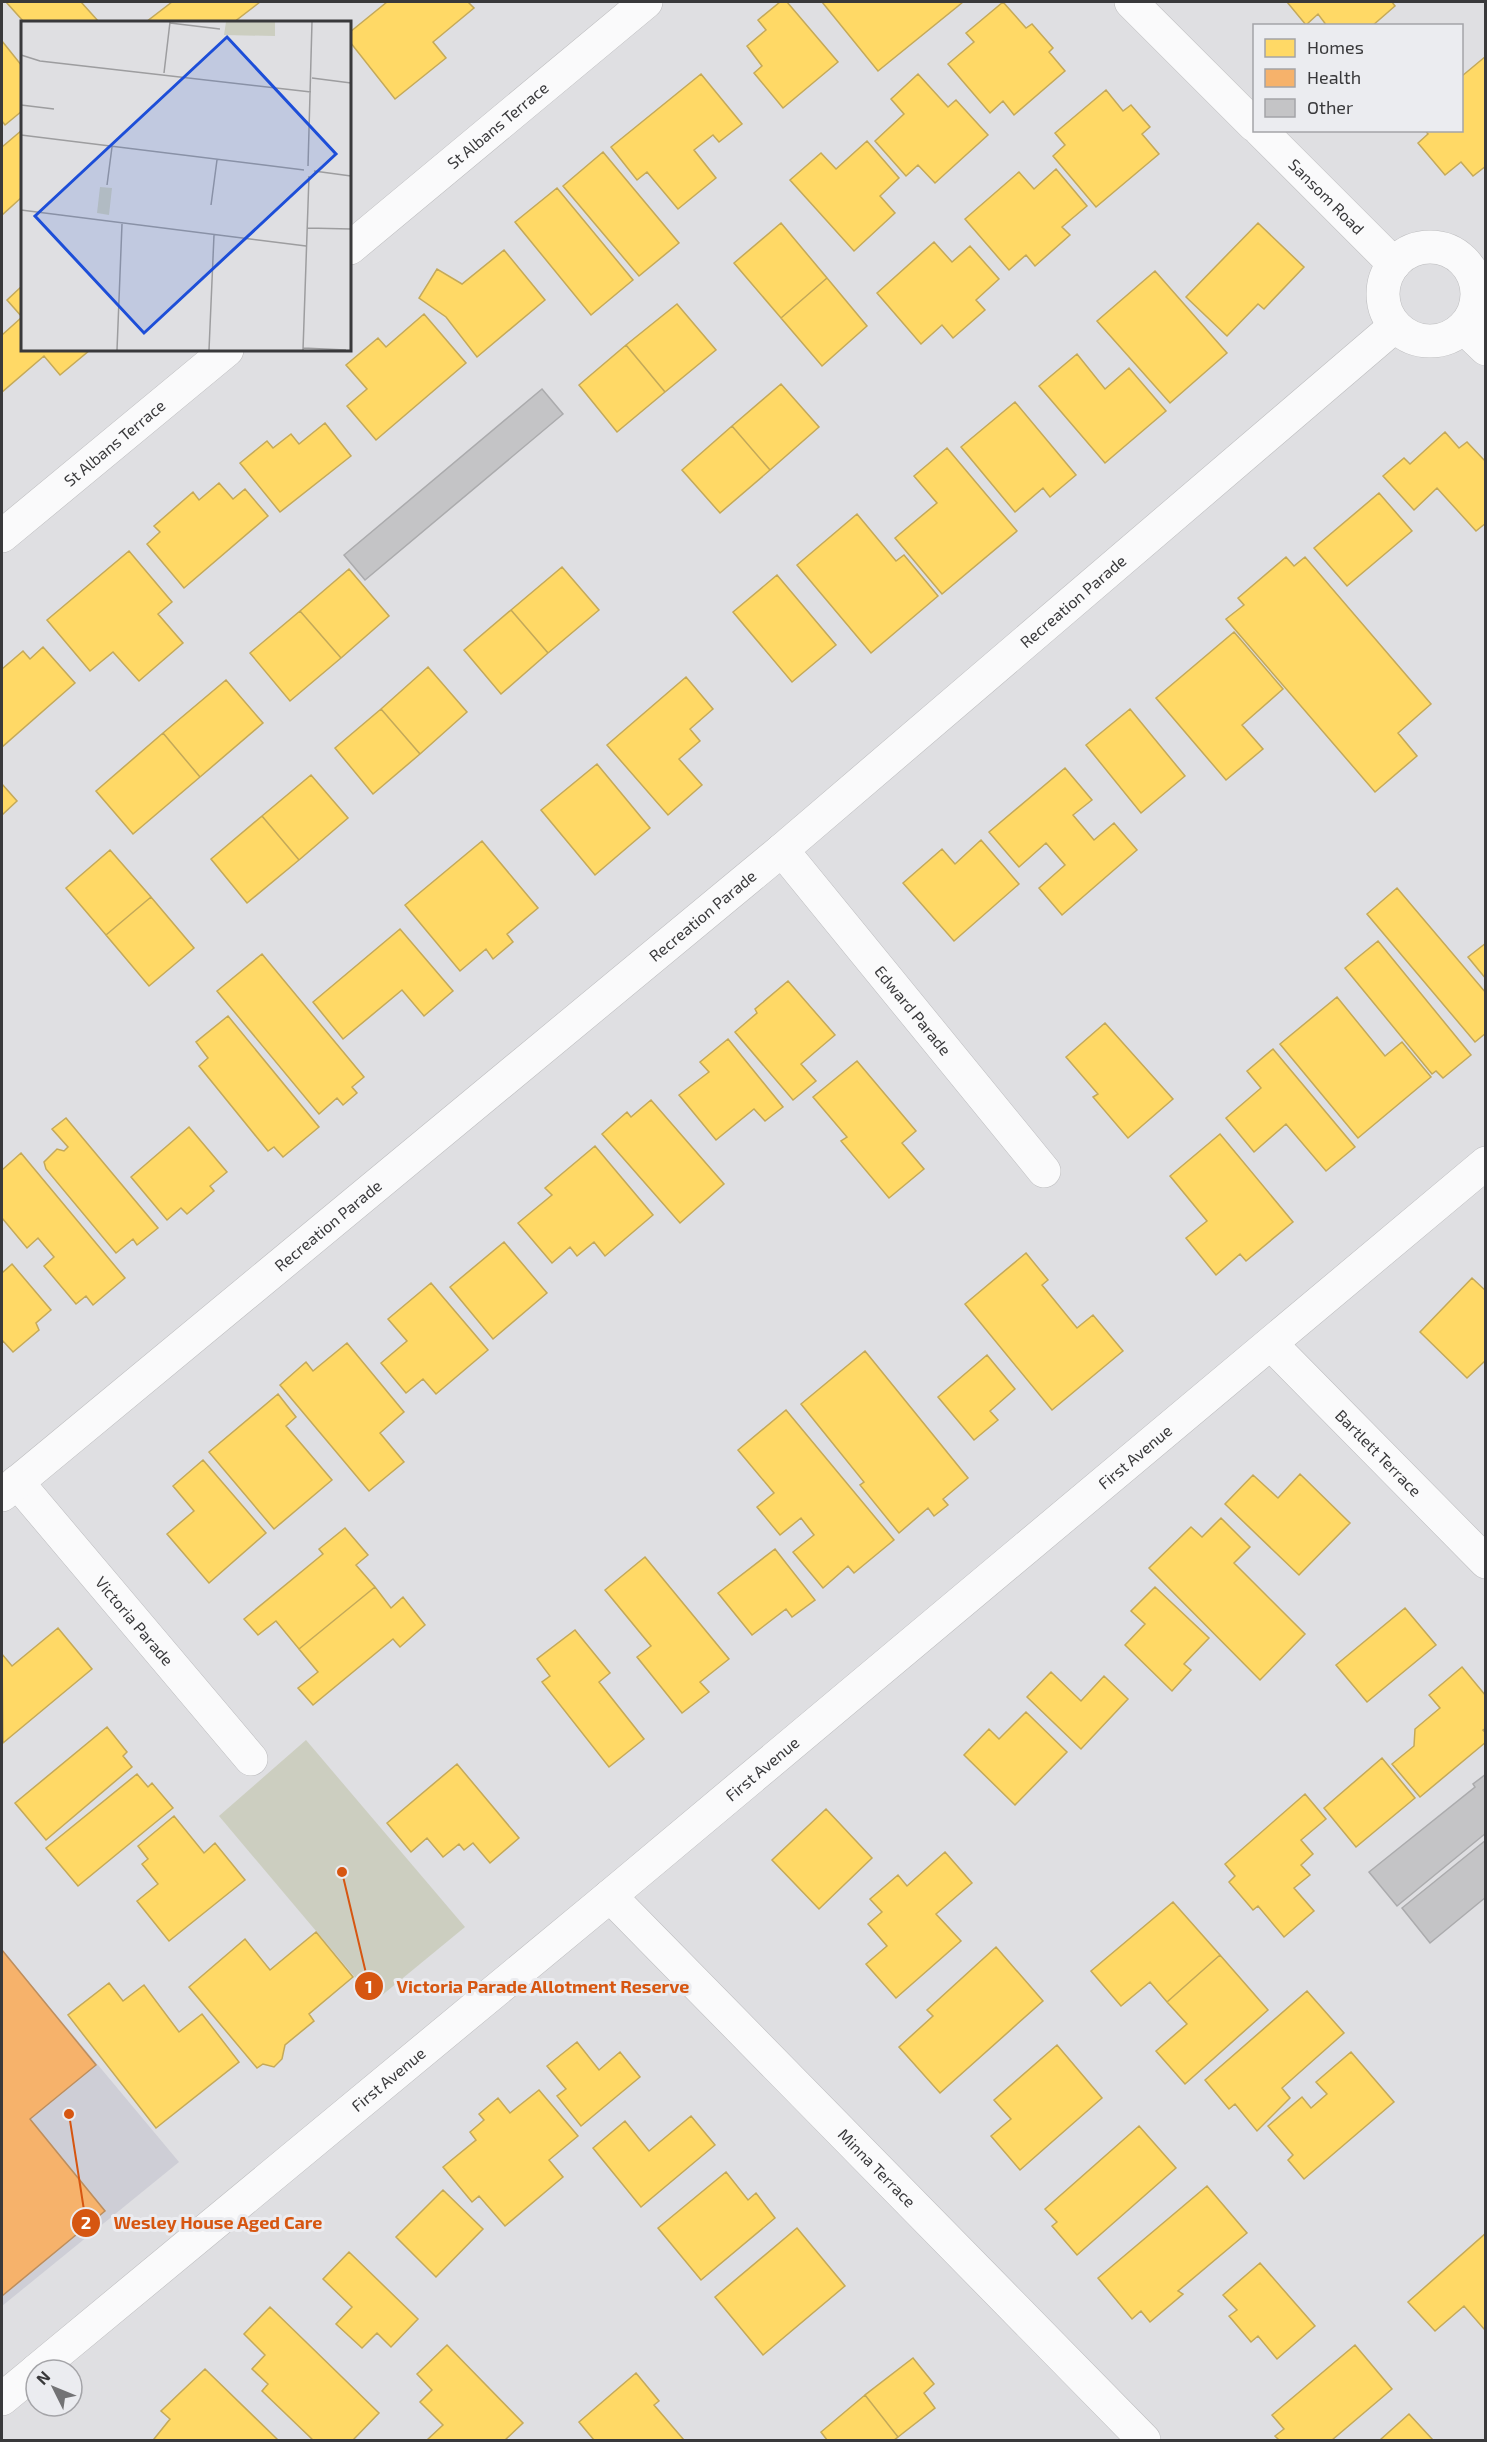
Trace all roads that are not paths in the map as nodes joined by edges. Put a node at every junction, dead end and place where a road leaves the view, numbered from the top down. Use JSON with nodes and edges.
{"nodes":[{"id":1,"x":646,"y":2,"type":"edge"},
{"id":2,"x":1131,"y":2,"type":"edge"},
{"id":3,"x":1253,"y":123,"type":"edge"},
{"id":4,"x":1262,"y":132,"type":"edge"},
{"id":5,"x":351,"y":247,"type":"edge"},
{"id":6,"x":1476,"y":255,"type":"edge"},
{"id":7,"x":1394,"y":264,"type":"junction"},
{"id":8,"x":1395,"y":326,"type":"junction"},
{"id":9,"x":1475,"y":338,"type":"edge"},
{"id":10,"x":226,"y":351,"type":"edge"},
{"id":11,"x":2,"y":536,"type":"edge"},
{"id":12,"x":782,"y":850,"type":"junction"},
{"id":13,"x":1485,"y":1164,"type":"edge"},
{"id":14,"x":1044,"y":1171,"type":"dead end"},
{"id":15,"x":1271,"y":1344,"type":"junction"},
{"id":16,"x":9,"y":1489,"type":"edge"},
{"id":17,"x":1485,"y":1562,"type":"edge"},
{"id":18,"x":251,"y":1759,"type":"dead end"},
{"id":19,"x":610,"y":1896,"type":"junction"},
{"id":20,"x":51,"y":2358,"type":"edge"},
{"id":21,"x":24,"y":2380,"type":"edge"},
{"id":22,"x":2,"y":2399,"type":"edge"},
{"id":23,"x":1144,"y":2440,"type":"edge"}],
"edges":[{"from":1,"to":5,"type":"street","name":"St Albans Terrace"},
{"from":2,"to":3,"type":"street"},
{"from":4,"to":7,"type":"street","name":"Sansom Road"},
{"from":6,"to":7,"type":"street"},
{"from":6,"to":9,"type":"street"},
{"from":7,"to":8,"type":"street"},
{"from":8,"to":9,"type":"street"},
{"from":8,"to":12,"type":"street","name":"Recreation Parade"},
{"from":10,"to":11,"type":"street","name":"St Albans Terrace"},
{"from":12,"to":14,"type":"street","name":"Edward Parade"},
{"from":12,"to":16,"type":"street","name":"Recreation Parade"},
{"from":13,"to":15,"type":"street","name":"First Avenue"},
{"from":15,"to":17,"type":"street","name":"Bartlett Terrace"},
{"from":15,"to":19,"type":"street","name":"First Avenue"},
{"from":16,"to":18,"type":"street","name":"Victoria Parade"},
{"from":19,"to":20,"type":"street","name":"First Avenue"},
{"from":19,"to":23,"type":"street","name":"Minna Terrace"},
{"from":21,"to":22,"type":"street","name":"First Avenue"}]}
